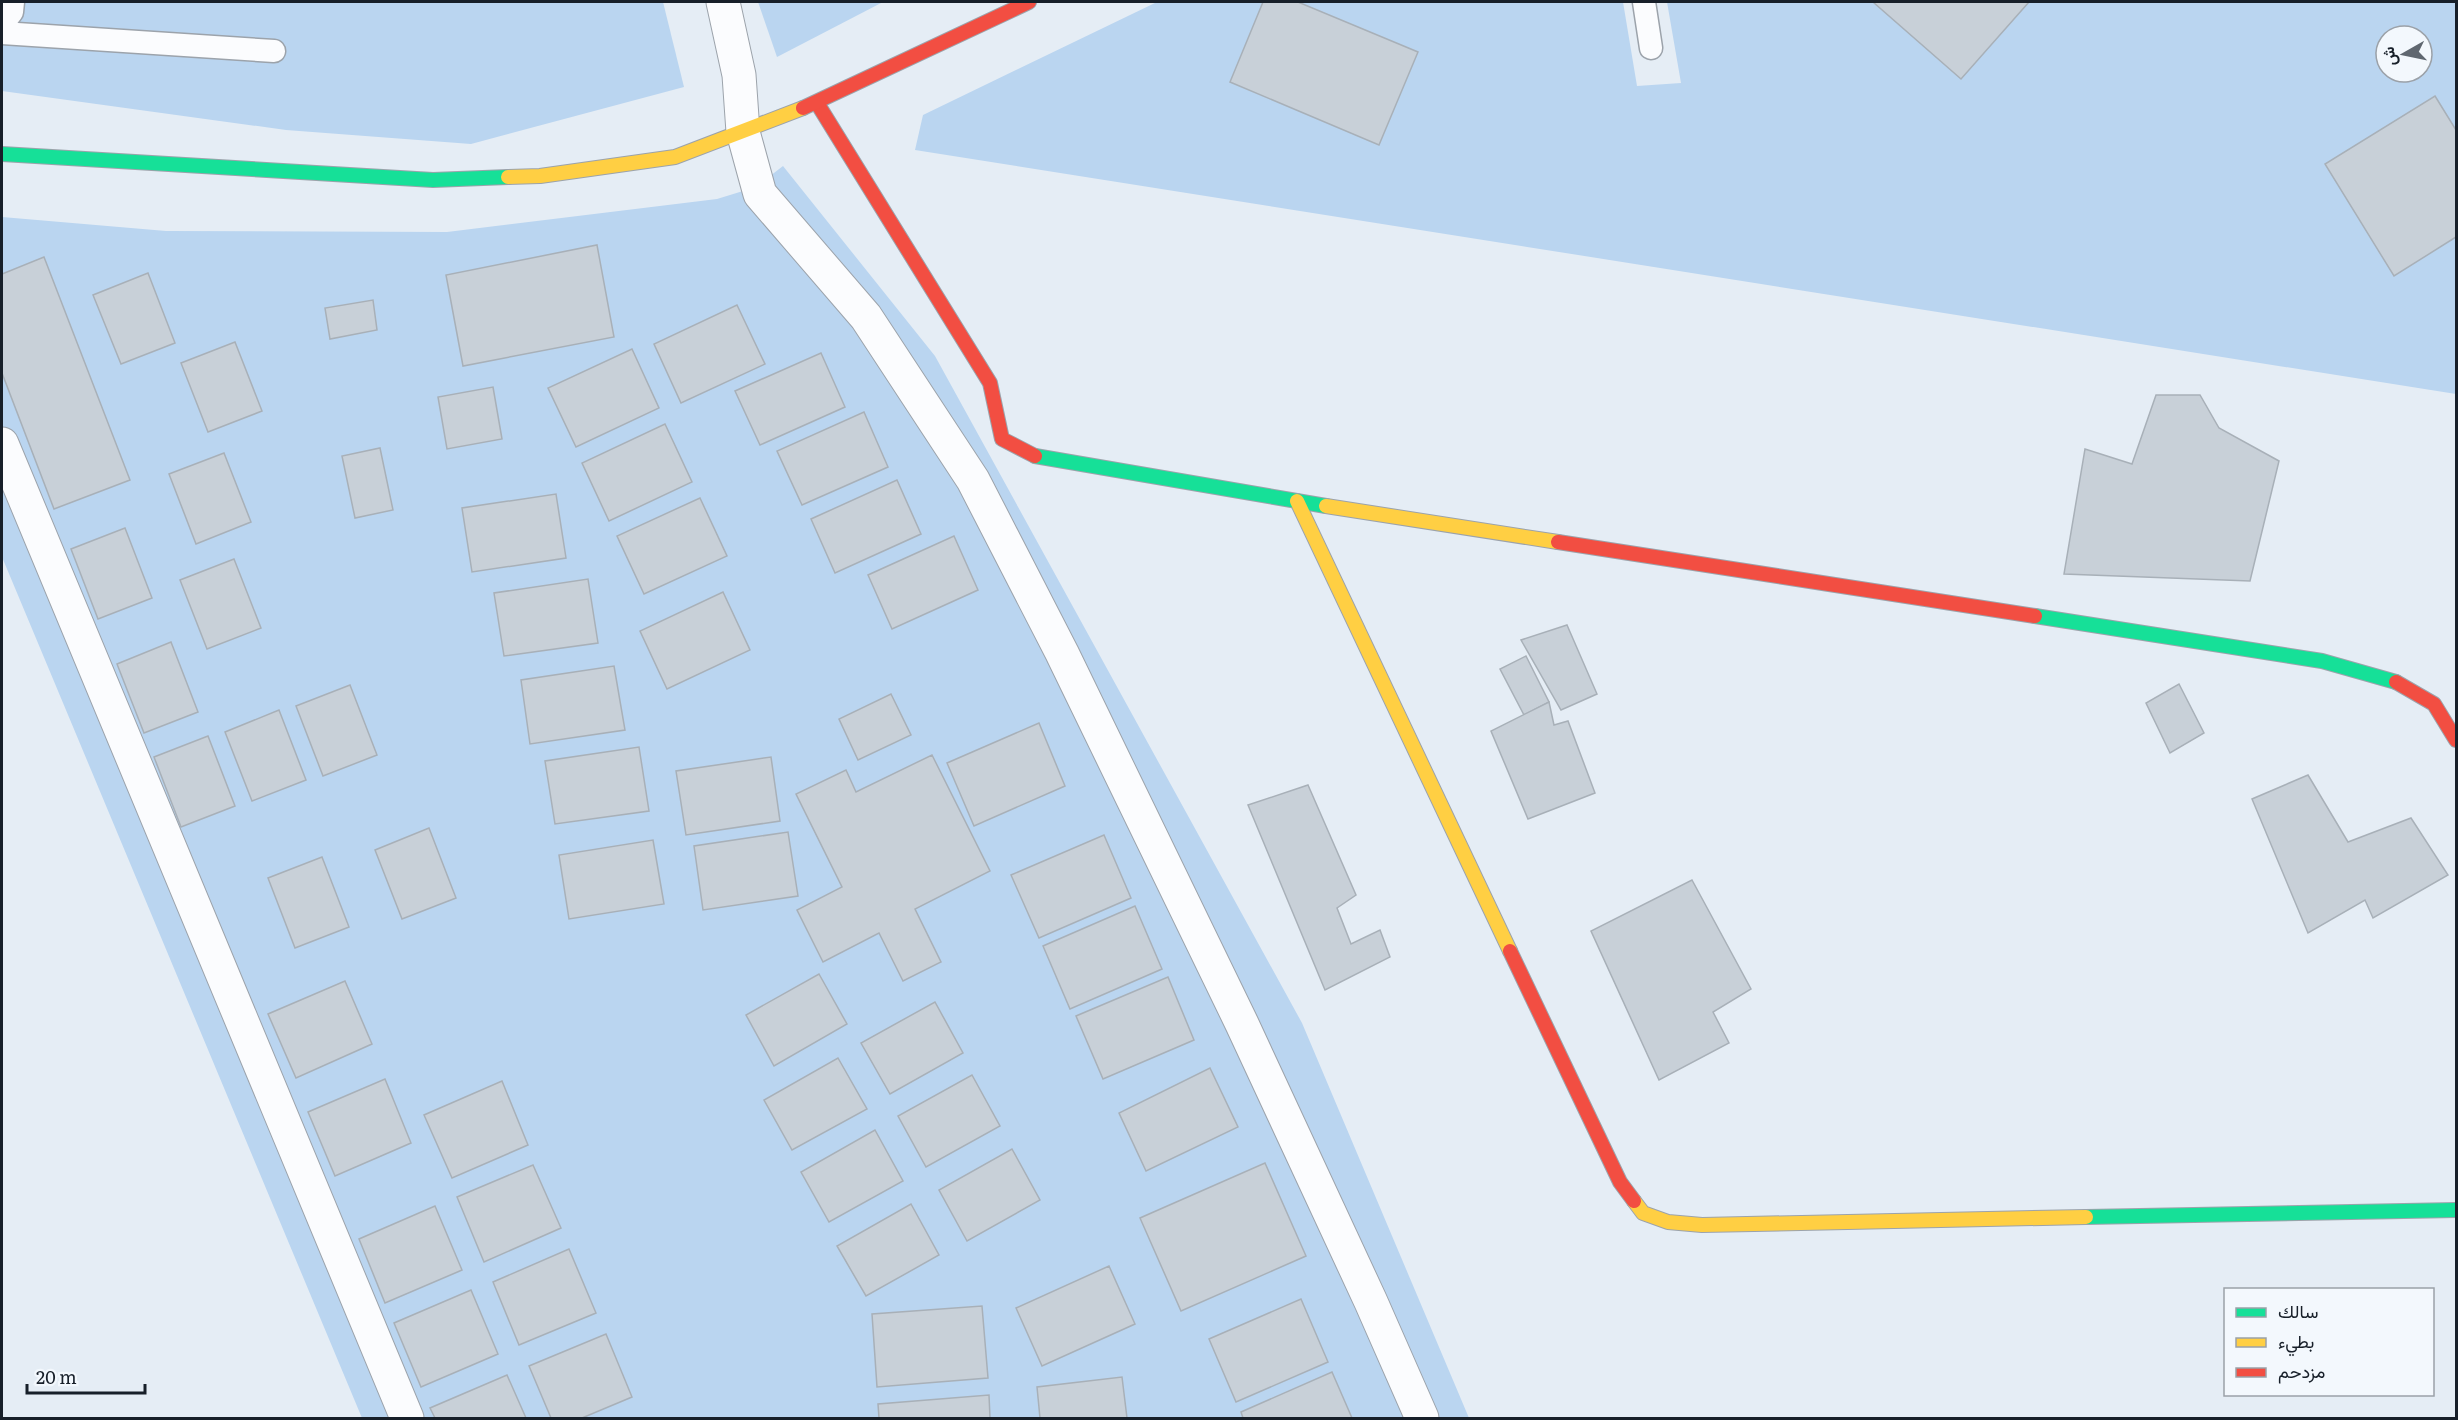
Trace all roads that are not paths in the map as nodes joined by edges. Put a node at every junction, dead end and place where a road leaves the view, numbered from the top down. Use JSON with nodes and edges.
{"nodes":[{"id":1,"x":13,"y":2,"type":"edge"},
{"id":2,"x":723,"y":2,"type":"edge"},
{"id":3,"x":1029,"y":2,"type":"edge"},
{"id":4,"x":1644,"y":2,"type":"edge"},
{"id":5,"x":2,"y":25,"type":"edge"},
{"id":6,"x":2,"y":33,"type":"edge"},
{"id":7,"x":1651,"y":48,"type":"dead end"},
{"id":8,"x":274,"y":51,"type":"dead end"},
{"id":9,"x":817,"y":103,"type":"junction"},
{"id":10,"x":743,"y":132,"type":"junction"},
{"id":11,"x":2,"y":154,"type":"edge"},
{"id":12,"x":2,"y":444,"type":"edge"},
{"id":13,"x":1297,"y":501,"type":"junction"},
{"id":14,"x":2457,"y":740,"type":"edge"},
{"id":15,"x":2457,"y":1210,"type":"edge"},
{"id":16,"x":406,"y":1419,"type":"edge"},
{"id":17,"x":1422,"y":1419,"type":"edge"}],
"edges":[{"from":1,"to":5,"type":"lane"},
{"from":2,"to":10,"type":"street"},
{"from":3,"to":9,"type":"street"},
{"from":4,"to":7,"type":"lane"},
{"from":6,"to":8,"type":"lane"},
{"from":9,"to":10,"type":"street"},
{"from":9,"to":13,"type":"street"},
{"from":10,"to":11,"type":"street"},
{"from":10,"to":17,"type":"street"},
{"from":12,"to":16,"type":"street"},
{"from":13,"to":14,"type":"street"},
{"from":13,"to":15,"type":"street"}]}
